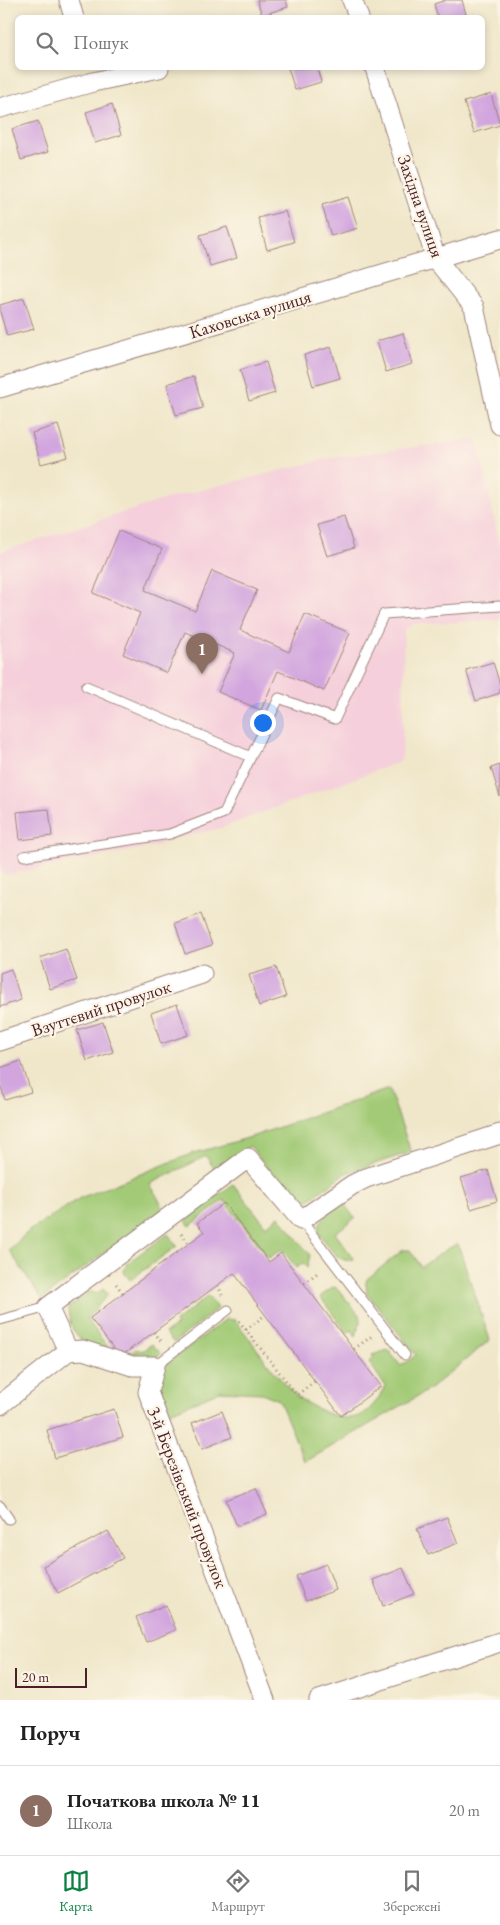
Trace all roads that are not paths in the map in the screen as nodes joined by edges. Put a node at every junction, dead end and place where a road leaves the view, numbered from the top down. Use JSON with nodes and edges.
{"nodes":[{"id":1,"x":69,"y":0,"type":"edge"},
{"id":2,"x":352,"y":0,"type":"edge"},
{"id":3,"x":73,"y":15,"type":"edge"},
{"id":4,"x":358,"y":15,"type":"edge"},
{"id":5,"x":140,"y":70,"type":"edge"},
{"id":6,"x":376,"y":70,"type":"edge"},
{"id":7,"x":91,"y":75,"type":"edge"},
{"id":8,"x":0,"y":108,"type":"edge"},
{"id":9,"x":500,"y":239,"type":"edge"},
{"id":10,"x":436,"y":259,"type":"junction"},
{"id":11,"x":0,"y":388,"type":"edge"},
{"id":12,"x":500,"y":424,"type":"edge"},
{"id":13,"x":500,"y":606,"type":"edge"},
{"id":14,"x":86,"y":686,"type":"dead end"},
{"id":15,"x":251,"y":757,"type":"junction"},
{"id":16,"x":24,"y":856,"type":"dead end"},
{"id":17,"x":202,"y":974,"type":"dead end"},
{"id":18,"x":0,"y":1041,"type":"edge"},
{"id":19,"x":500,"y":1134,"type":"edge"},
{"id":20,"x":301,"y":1220,"type":"junction"},
{"id":21,"x":48,"y":1307,"type":"junction"},
{"id":22,"x":228,"y":1310,"type":"road end"},
{"id":23,"x":0,"y":1320,"type":"edge"},
{"id":24,"x":68,"y":1351,"type":"junction"},
{"id":25,"x":406,"y":1355,"type":"dead end"},
{"id":26,"x":155,"y":1366,"type":"junction"},
{"id":27,"x":0,"y":1405,"type":"edge"},
{"id":28,"x":0,"y":1506,"type":"edge"},
{"id":29,"x":8,"y":1519,"type":"dead end"},
{"id":30,"x":500,"y":1642,"type":"edge"},
{"id":31,"x":265,"y":1700,"type":"edge"},
{"id":32,"x":319,"y":1700,"type":"edge"}],
"edges":[{"from":1,"to":3,"type":"street"},
{"from":2,"to":4,"type":"street"},
{"from":5,"to":7,"type":"street"},
{"from":6,"to":10,"type":"street","name":"Західна вулиця"},
{"from":7,"to":8,"type":"street"},
{"from":9,"to":10,"type":"street","name":"Каховська вулиця"},
{"from":10,"to":11,"type":"street","name":"Каховська вулиця"},
{"from":10,"to":12,"type":"street","name":"Західна вулиця"},
{"from":13,"to":15,"type":"lane"},
{"from":14,"to":15,"type":"lane"},
{"from":15,"to":16,"type":"lane"},
{"from":17,"to":18,"type":"street","name":"Взуттєвий провулок"},
{"from":19,"to":20,"type":"street"},
{"from":20,"to":21,"type":"street"},
{"from":20,"to":25,"type":"lane"},
{"from":21,"to":23,"type":"lane"},
{"from":21,"to":24,"type":"street"},
{"from":22,"to":26,"type":"lane"},
{"from":24,"to":26,"type":"street"},
{"from":24,"to":27,"type":"street"},
{"from":26,"to":31,"type":"street","name":"3-й Березівський провулок"},
{"from":28,"to":29,"type":"lane"},
{"from":30,"to":32,"type":"street"}]}
